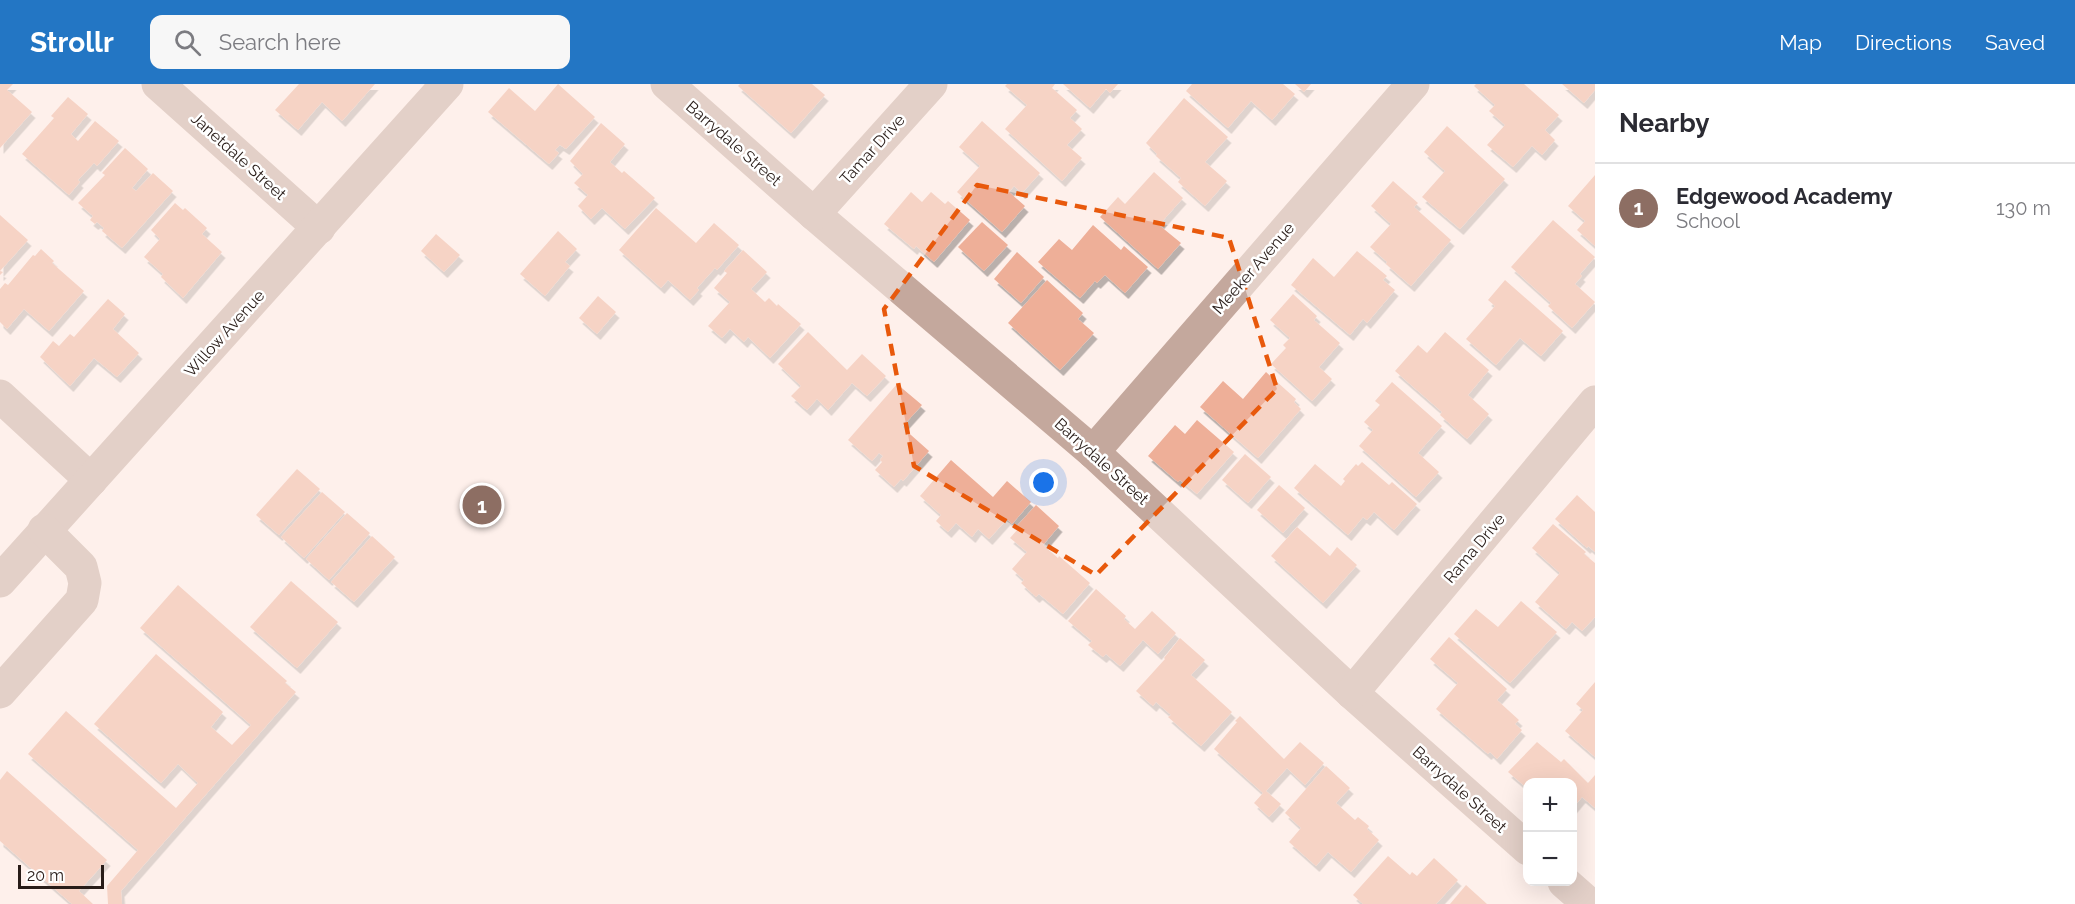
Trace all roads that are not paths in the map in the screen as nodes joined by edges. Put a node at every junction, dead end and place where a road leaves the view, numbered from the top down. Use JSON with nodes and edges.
{"nodes":[{"id":1,"x":158,"y":84,"type":"edge"},
{"id":2,"x":447,"y":84,"type":"edge"},
{"id":3,"x":667,"y":84,"type":"edge"},
{"id":4,"x":931,"y":84,"type":"edge"},
{"id":5,"x":1413,"y":84,"type":"edge"},
{"id":6,"x":814,"y":214,"type":"junction"},
{"id":7,"x":319,"y":228,"type":"junction"},
{"id":8,"x":0,"y":396,"type":"edge"},
{"id":9,"x":1595,"y":402,"type":"edge"},
{"id":10,"x":1093,"y":452,"type":"junction"},
{"id":11,"x":91,"y":480,"type":"junction"},
{"id":12,"x":44,"y":530,"type":"junction"},
{"id":13,"x":0,"y":581,"type":"edge"},
{"id":14,"x":0,"y":692,"type":"edge"},
{"id":15,"x":1352,"y":693,"type":"junction"},
{"id":16,"x":1523,"y":845,"type":"edge"},
{"id":17,"x":1569,"y":886,"type":"edge"},
{"id":18,"x":1589,"y":904,"type":"edge"}],
"edges":[{"from":1,"to":7,"type":"street","name":"Janetdale Street"},
{"from":2,"to":7,"type":"street","name":"Willow Avenue"},
{"from":3,"to":6,"type":"street","name":"Barrydale Street"},
{"from":4,"to":6,"type":"street","name":"Tamar Drive"},
{"from":5,"to":10,"type":"street","name":"Meeker Avenue"},
{"from":6,"to":10,"type":"street","name":"Barrydale Street"},
{"from":7,"to":11,"type":"street","name":"Willow Avenue"},
{"from":8,"to":11,"type":"street"},
{"from":9,"to":15,"type":"street","name":"Rama Drive"},
{"from":10,"to":15,"type":"street","name":"Barrydale Street"},
{"from":11,"to":12,"type":"street","name":"Willow Avenue"},
{"from":12,"to":13,"type":"street","name":"Willow Avenue"},
{"from":12,"to":14,"type":"street"},
{"from":15,"to":16,"type":"street","name":"Barrydale Street"},
{"from":17,"to":18,"type":"street"}]}
